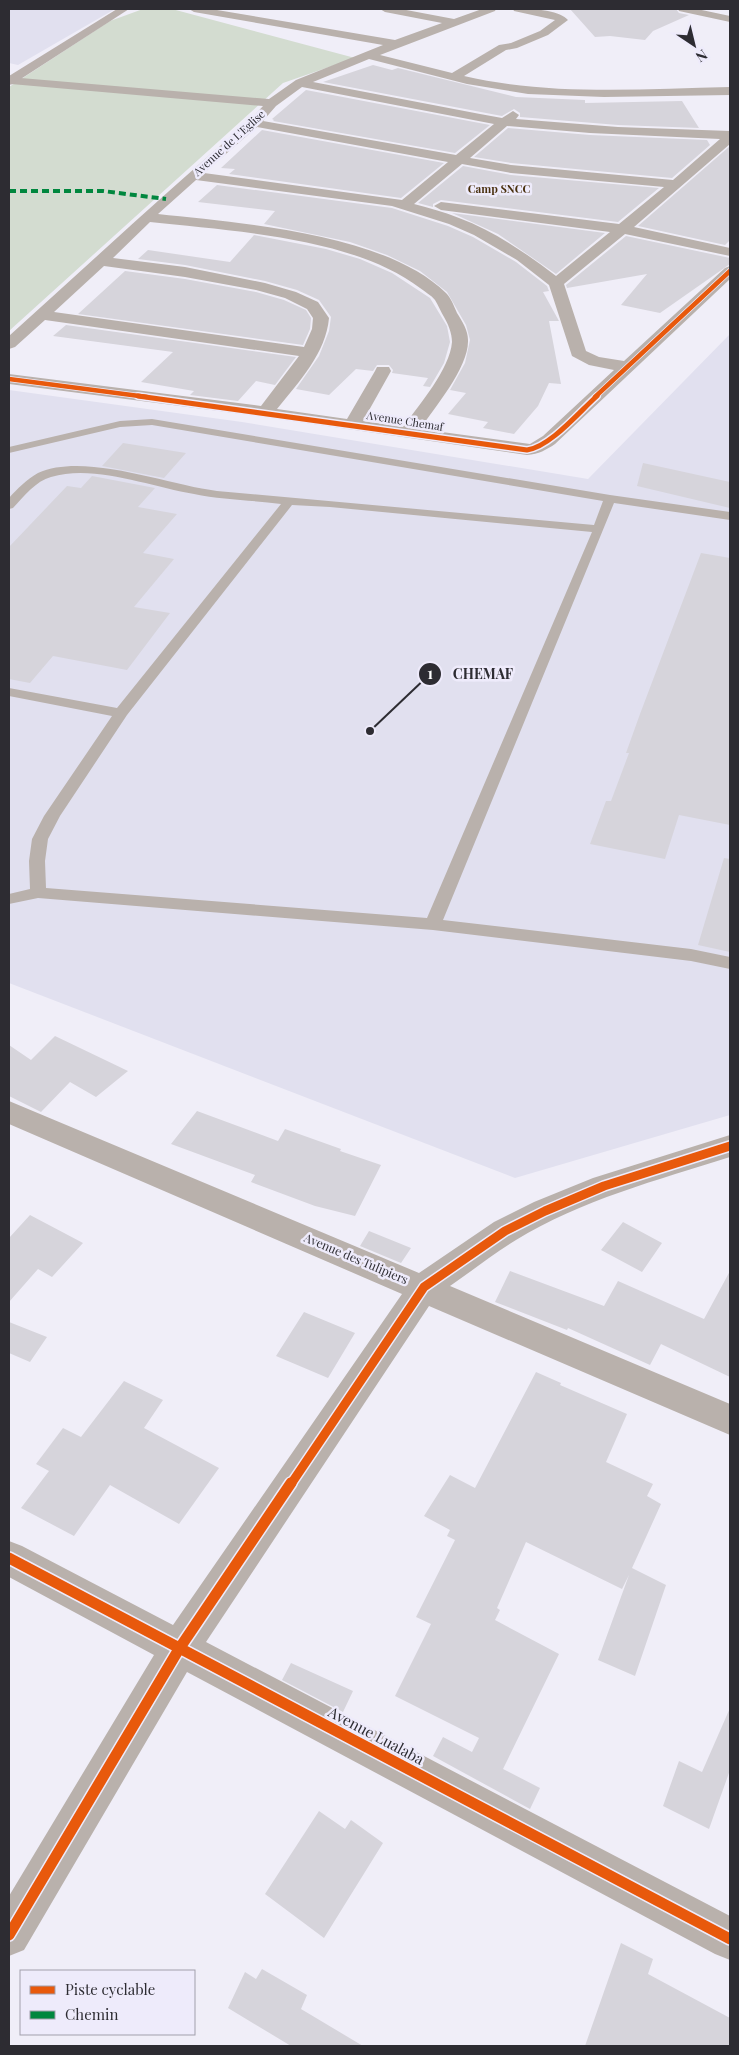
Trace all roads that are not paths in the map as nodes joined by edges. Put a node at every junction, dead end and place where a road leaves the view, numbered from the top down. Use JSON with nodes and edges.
{"nodes":[{"id":1,"x":124,"y":9,"type":"edge"},
{"id":2,"x":194,"y":9,"type":"edge"},
{"id":3,"x":385,"y":9,"type":"edge"},
{"id":4,"x":491,"y":9,"type":"edge"},
{"id":5,"x":518,"y":9,"type":"edge"},
{"id":6,"x":683,"y":9,"type":"edge"},
{"id":7,"x":730,"y":19,"type":"edge"},
{"id":8,"x":454,"y":22,"type":"junction"},
{"id":9,"x":396,"y":44,"type":"junction"},
{"id":10,"x":368,"y":55,"type":"junction"},
{"id":11,"x":455,"y":76,"type":"junction"},
{"id":12,"x":10,"y":80,"type":"edge"},
{"id":13,"x":300,"y":83,"type":"junction"},
{"id":14,"x":539,"y":90,"type":"junction"},
{"id":15,"x":730,"y":92,"type":"edge"},
{"id":16,"x":272,"y":103,"type":"junction"},
{"id":17,"x":254,"y":122,"type":"junction"},
{"id":18,"x":505,"y":122,"type":"junction"},
{"id":19,"x":730,"y":136,"type":"edge"},
{"id":20,"x":457,"y":160,"type":"junction"},
{"id":21,"x":193,"y":176,"type":"junction"},
{"id":22,"x":676,"y":184,"type":"junction"},
{"id":23,"x":404,"y":205,"type":"junction"},
{"id":24,"x":146,"y":217,"type":"junction"},
{"id":25,"x":621,"y":230,"type":"junction"},
{"id":26,"x":730,"y":252,"type":"edge"},
{"id":27,"x":101,"y":261,"type":"junction"},
{"id":28,"x":730,"y":271,"type":"edge"},
{"id":29,"x":556,"y":284,"type":"junction"},
{"id":30,"x":42,"y":315,"type":"junction"},
{"id":31,"x":9,"y":344,"type":"edge"},
{"id":32,"x":310,"y":353,"type":"junction"},
{"id":33,"x":628,"y":367,"type":"junction"},
{"id":34,"x":383,"y":371,"type":"dead end"},
{"id":35,"x":9,"y":379,"type":"edge"},
{"id":36,"x":265,"y":412,"type":"junction"},
{"id":37,"x":352,"y":425,"type":"junction"},
{"id":38,"x":408,"y":433,"type":"junction"},
{"id":39,"x":9,"y":450,"type":"edge"},
{"id":40,"x":610,"y":499,"type":"junction"},
{"id":41,"x":289,"y":501,"type":"junction"},
{"id":42,"x":9,"y":505,"type":"edge"},
{"id":43,"x":730,"y":516,"type":"edge"},
{"id":44,"x":599,"y":529,"type":"junction"},
{"id":45,"x":9,"y":692,"type":"edge"},
{"id":46,"x":121,"y":713,"type":"junction"},
{"id":47,"x":38,"y":893,"type":"junction"},
{"id":48,"x":9,"y":899,"type":"edge"},
{"id":49,"x":433,"y":924,"type":"junction"},
{"id":50,"x":730,"y":963,"type":"edge"},
{"id":51,"x":9,"y":1112,"type":"edge"},
{"id":52,"x":730,"y":1146,"type":"edge"},
{"id":53,"x":424,"y":1287,"type":"junction"},
{"id":54,"x":730,"y":1420,"type":"edge"},
{"id":55,"x":9,"y":1558,"type":"edge"},
{"id":56,"x":179,"y":1649,"type":"junction"},
{"id":57,"x":9,"y":1935,"type":"edge"},
{"id":58,"x":730,"y":1939,"type":"edge"}],
"edges":[{"from":1,"to":12,"type":"street"},
{"from":2,"to":9,"type":"street"},
{"from":3,"to":8,"type":"street"},
{"from":4,"to":8,"type":"street","name":"Avenue de L'Eglise"},
{"from":5,"to":11,"type":"street"},
{"from":6,"to":7,"type":"street"},
{"from":8,"to":9,"type":"street","name":"Avenue de L'Eglise"},
{"from":9,"to":10,"type":"street","name":"Avenue de L'Eglise"},
{"from":10,"to":11,"type":"street"},
{"from":10,"to":13,"type":"street","name":"Avenue de L'Eglise"},
{"from":11,"to":14,"type":"street"},
{"from":12,"to":16,"type":"street"},
{"from":13,"to":16,"type":"street","name":"Avenue de L'Eglise"},
{"from":13,"to":18,"type":"street"},
{"from":14,"to":15,"type":"street"},
{"from":14,"to":18,"type":"street"},
{"from":16,"to":17,"type":"street","name":"Avenue de L'Eglise"},
{"from":17,"to":20,"type":"street"},
{"from":17,"to":21,"type":"street","name":"Avenue de L'Eglise"},
{"from":18,"to":19,"type":"street"},
{"from":18,"to":20,"type":"street"},
{"from":19,"to":22,"type":"street"},
{"from":20,"to":22,"type":"street"},
{"from":20,"to":23,"type":"street"},
{"from":21,"to":23,"type":"street"},
{"from":21,"to":24,"type":"street","name":"Avenue de L'Eglise"},
{"from":22,"to":25,"type":"street"},
{"from":23,"to":25,"type":"street"},
{"from":23,"to":29,"type":"street"},
{"from":24,"to":27,"type":"street","name":"Avenue de L'Eglise"},
{"from":24,"to":38,"type":"street"},
{"from":25,"to":26,"type":"street"},
{"from":25,"to":29,"type":"street"},
{"from":27,"to":30,"type":"street","name":"Avenue de L'Eglise"},
{"from":27,"to":32,"type":"street"},
{"from":28,"to":33,"type":"street","name":"Avenue Chemaf"},
{"from":29,"to":33,"type":"street"},
{"from":30,"to":31,"type":"street","name":"Avenue de L'Eglise"},
{"from":30,"to":32,"type":"street"},
{"from":32,"to":36,"type":"street"},
{"from":33,"to":38,"type":"street","name":"Avenue Chemaf"},
{"from":34,"to":37,"type":"street"},
{"from":35,"to":36,"type":"street","name":"Avenue Chemaf"},
{"from":36,"to":37,"type":"street","name":"Avenue Chemaf"},
{"from":37,"to":38,"type":"street","name":"Avenue Chemaf"},
{"from":39,"to":40,"type":"lane"},
{"from":40,"to":43,"type":"lane"},
{"from":40,"to":44,"type":"lane"},
{"from":41,"to":42,"type":"lane"},
{"from":41,"to":44,"type":"lane"},
{"from":41,"to":46,"type":"lane"},
{"from":44,"to":49,"type":"lane"},
{"from":45,"to":46,"type":"lane"},
{"from":46,"to":47,"type":"lane"},
{"from":47,"to":48,"type":"lane"},
{"from":47,"to":49,"type":"lane"},
{"from":49,"to":50,"type":"lane"},
{"from":51,"to":53,"type":"street","name":"Avenue des Tulipiers"},
{"from":52,"to":53,"type":"street"},
{"from":53,"to":54,"type":"street","name":"Avenue des Tulipiers"},
{"from":53,"to":56,"type":"street"},
{"from":55,"to":56,"type":"street","name":"Avenue Lualaba"},
{"from":56,"to":57,"type":"street"},
{"from":56,"to":58,"type":"street","name":"Avenue Lualaba"}]}
